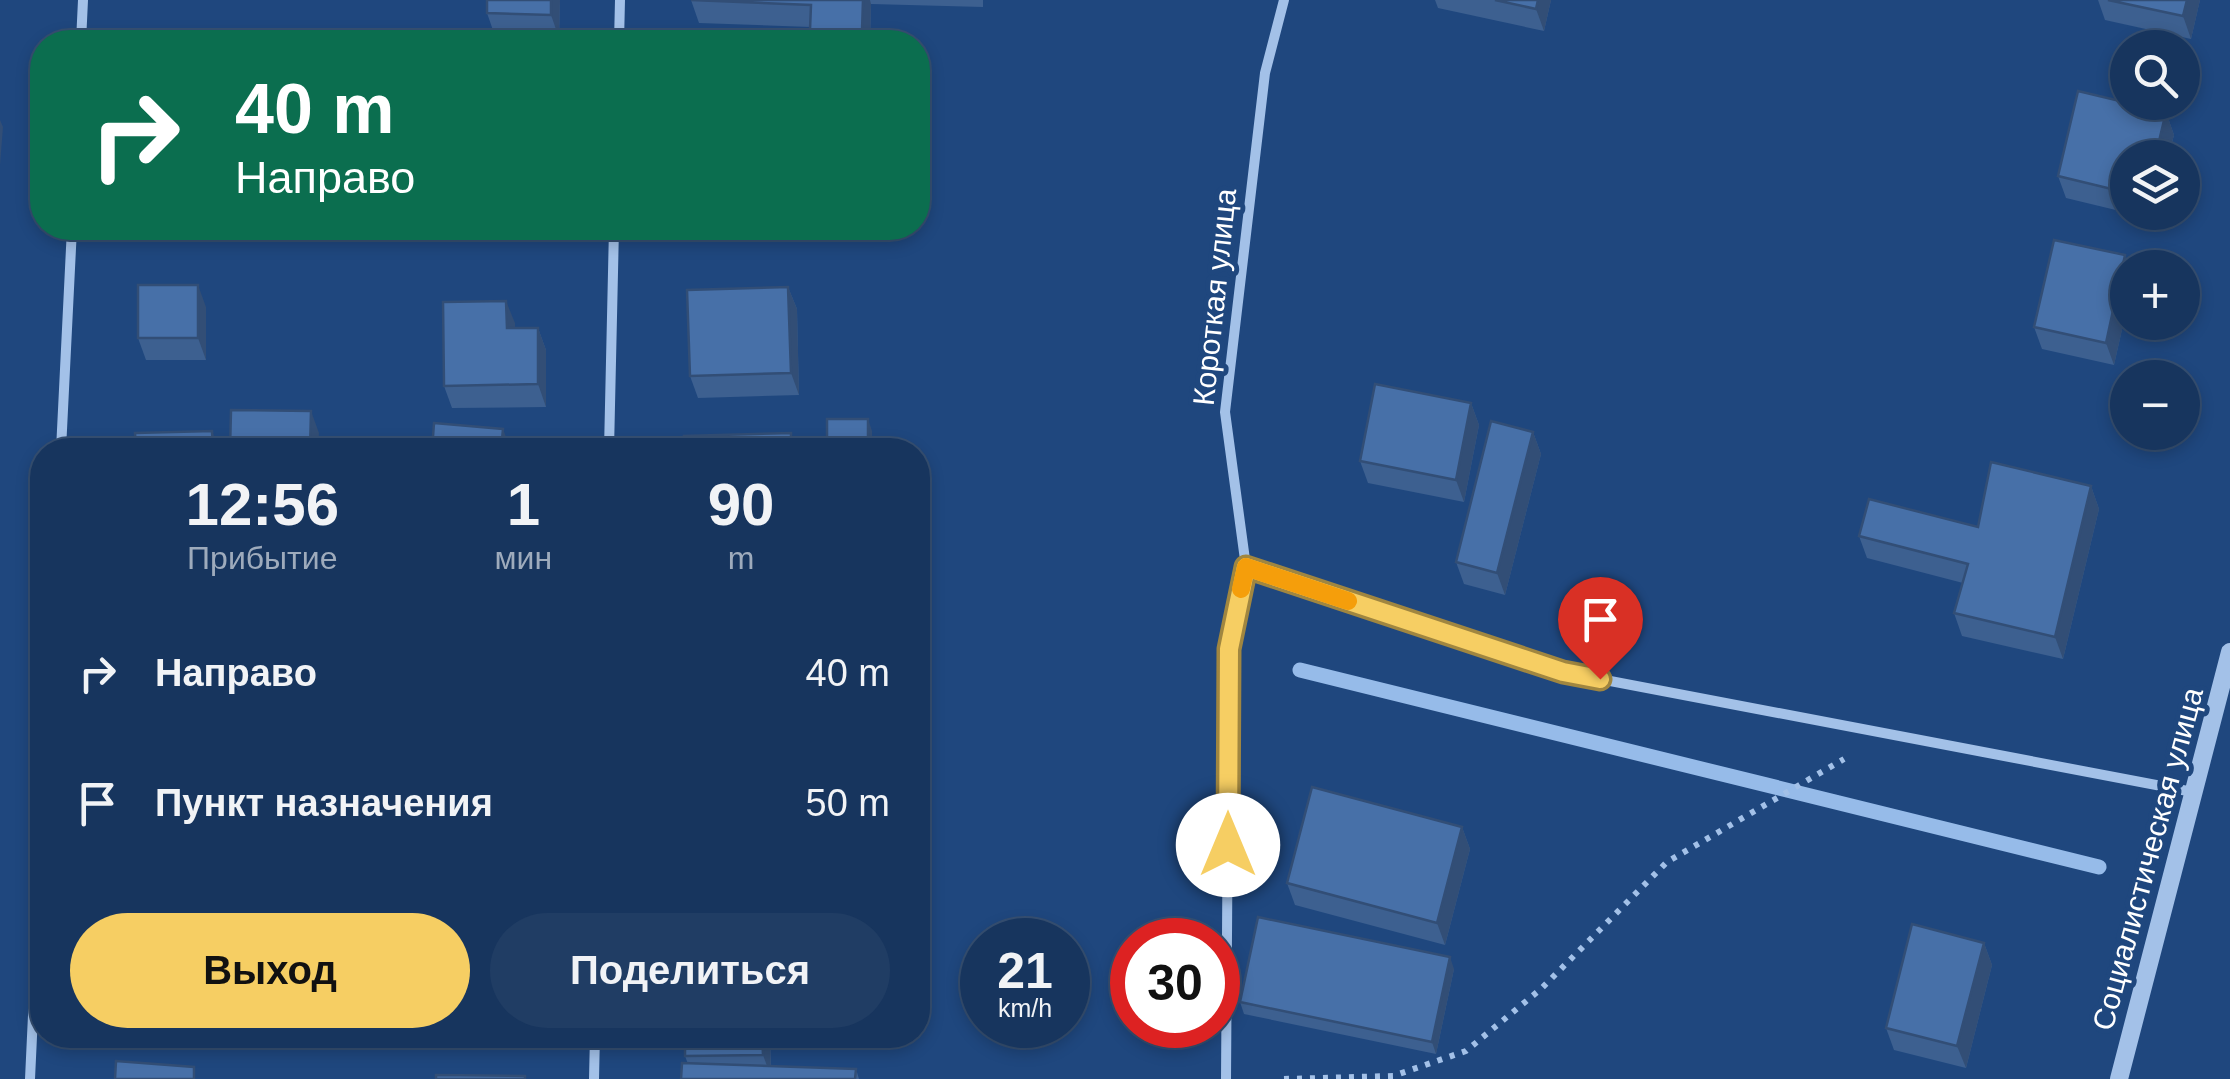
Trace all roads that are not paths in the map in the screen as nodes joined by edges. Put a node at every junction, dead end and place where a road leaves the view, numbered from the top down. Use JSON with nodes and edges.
{"nodes":[{"id":1,"x":83,"y":0,"type":"edge"},
{"id":2,"x":620,"y":0,"type":"edge"},
{"id":3,"x":1284,"y":0,"type":"edge"},
{"id":4,"x":82,"y":30,"type":"edge"},
{"id":5,"x":619,"y":30,"type":"edge"},
{"id":6,"x":71,"y":240,"type":"edge"},
{"id":7,"x":614,"y":240,"type":"edge"},
{"id":8,"x":62,"y":438,"type":"edge"},
{"id":9,"x":609,"y":438,"type":"edge"},
{"id":10,"x":1246,"y":567,"type":"junction"},
{"id":11,"x":2230,"y":652,"type":"edge"},
{"id":12,"x":2193,"y":792,"type":"junction"},
{"id":13,"x":31,"y":1048,"type":"edge"},
{"id":14,"x":595,"y":1048,"type":"edge"},
{"id":15,"x":30,"y":1079,"type":"edge"},
{"id":16,"x":594,"y":1079,"type":"edge"},
{"id":17,"x":1226,"y":1079,"type":"edge"},
{"id":18,"x":2119,"y":1079,"type":"edge"}],
"edges":[{"from":1,"to":4,"type":"street"},
{"from":2,"to":5,"type":"street"},
{"from":3,"to":10,"type":"street","name":"Короткая улица"},
{"from":6,"to":8,"type":"street"},
{"from":7,"to":9,"type":"street"},
{"from":10,"to":12,"type":"street"},
{"from":10,"to":17,"type":"street","name":"Короткая улица"},
{"from":11,"to":12,"type":"street","name":"Социалистическая улица"},
{"from":12,"to":18,"type":"street","name":"Социалистическая улица"},
{"from":13,"to":15,"type":"street"},
{"from":14,"to":16,"type":"street"}]}
